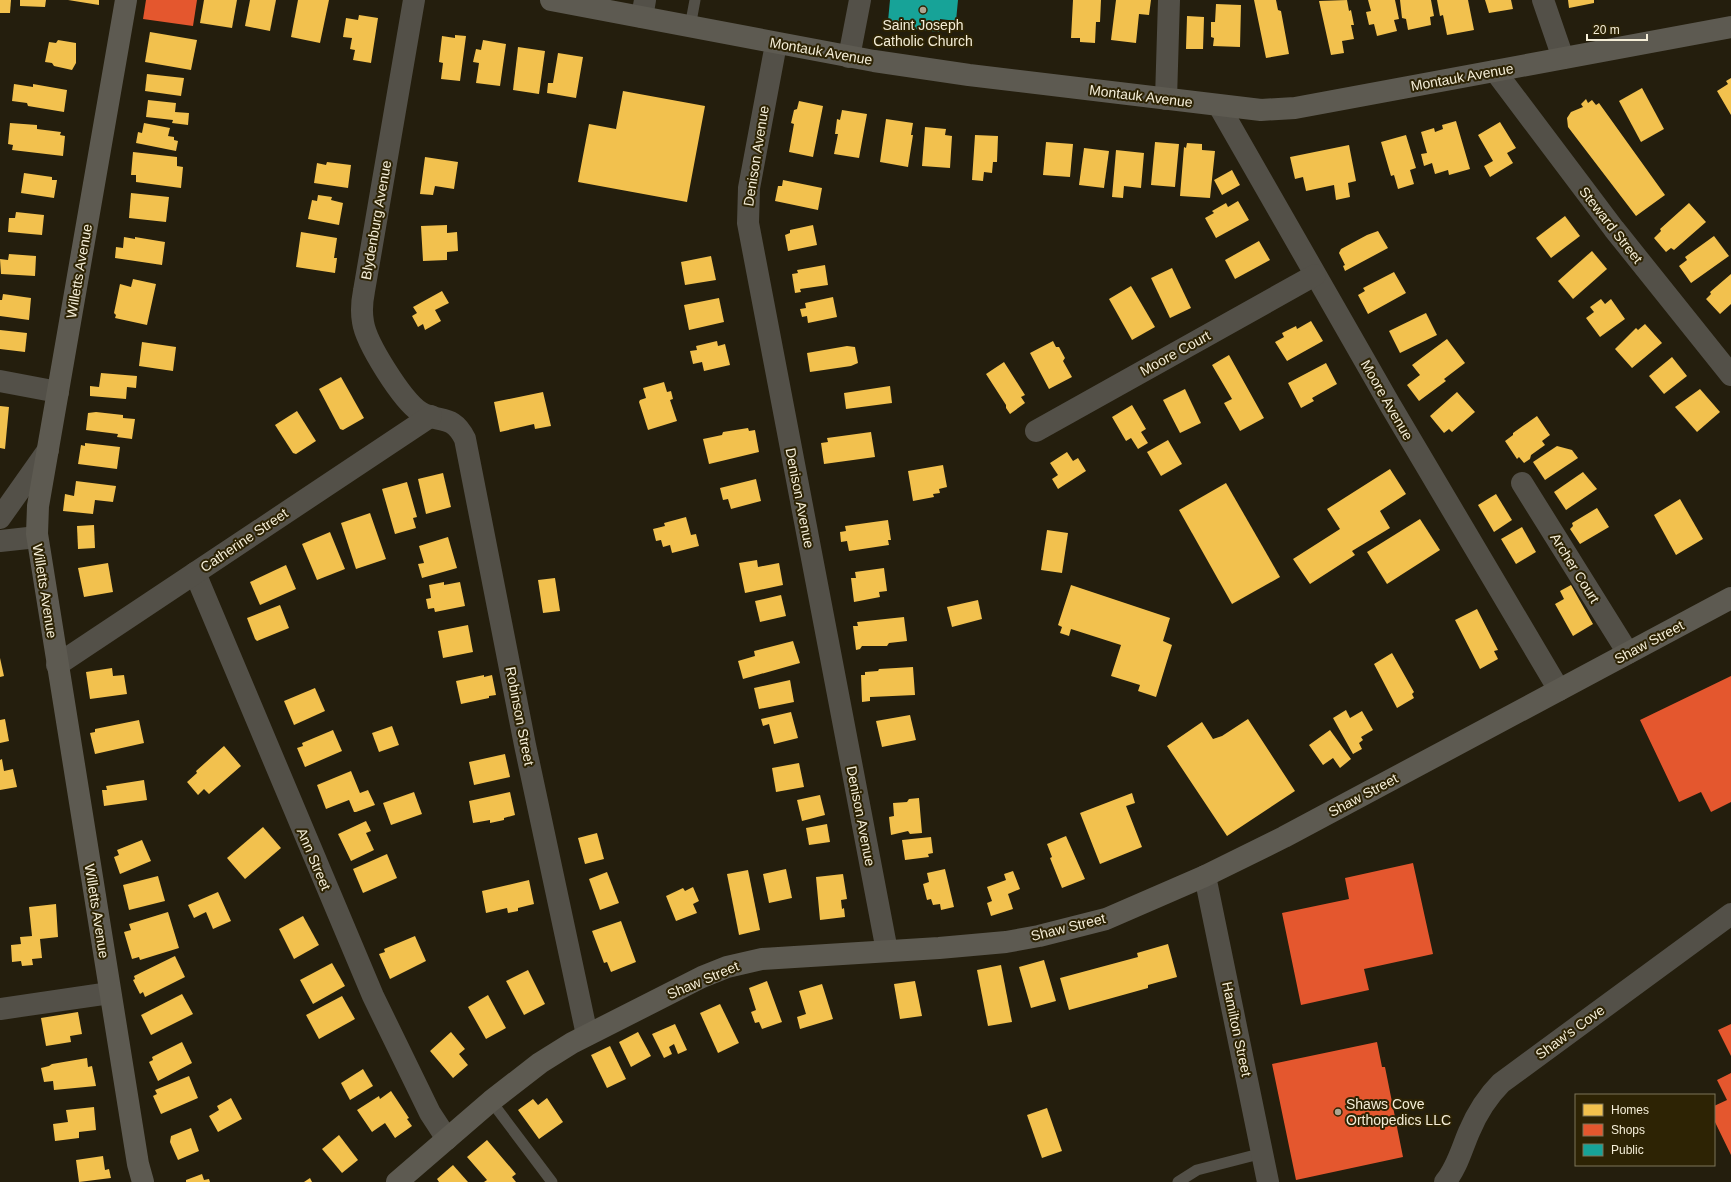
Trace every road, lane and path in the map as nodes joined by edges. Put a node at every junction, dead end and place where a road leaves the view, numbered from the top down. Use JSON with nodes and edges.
{"nodes":[{"id":1,"x":126,"y":0,"type":"edge"},
{"id":2,"x":414,"y":0,"type":"edge"},
{"id":3,"x":552,"y":0,"type":"edge"},
{"id":4,"x":696,"y":0,"type":"edge"},
{"id":5,"x":860,"y":0,"type":"edge"},
{"id":6,"x":1169,"y":0,"type":"edge"},
{"id":7,"x":1543,"y":0,"type":"edge"},
{"id":8,"x":643,"y":9,"type":"edge"},
{"id":9,"x":690,"y":27,"type":"junction"},
{"id":10,"x":1731,"y":27,"type":"edge"},
{"id":11,"x":776,"y":44,"type":"junction"},
{"id":12,"x":849,"y":57,"type":"junction"},
{"id":13,"x":1563,"y":58,"type":"junction"},
{"id":14,"x":1495,"y":71,"type":"junction"},
{"id":15,"x":1166,"y":99,"type":"junction"},
{"id":16,"x":1219,"y":106,"type":"junction"},
{"id":17,"x":1315,"y":275,"type":"junction"},
{"id":18,"x":1731,"y":375,"type":"edge"},
{"id":19,"x":0,"y":381,"type":"edge"},
{"id":20,"x":58,"y":392,"type":"junction"},
{"id":21,"x":431,"y":416,"type":"junction"},
{"id":22,"x":1036,"y":431,"type":"dead end"},
{"id":23,"x":48,"y":450,"type":"junction"},
{"id":24,"x":1522,"y":483,"type":"dead end"},
{"id":25,"x":0,"y":518,"type":"edge"},
{"id":26,"x":37,"y":537,"type":"junction"},
{"id":27,"x":0,"y":541,"type":"edge"},
{"id":28,"x":194,"y":573,"type":"junction"},
{"id":29,"x":1731,"y":598,"type":"edge"},
{"id":30,"x":1628,"y":653,"type":"junction"},
{"id":31,"x":57,"y":665,"type":"junction"},
{"id":32,"x":1559,"y":690,"type":"junction"},
{"id":33,"x":1206,"y":876,"type":"junction"},
{"id":34,"x":1731,"y":914,"type":"edge"},
{"id":35,"x":887,"y":951,"type":"junction"},
{"id":36,"x":110,"y":993,"type":"junction"},
{"id":37,"x":0,"y":1009,"type":"edge"},
{"id":38,"x":587,"y":1035,"type":"junction"},
{"id":39,"x":491,"y":1101,"type":"junction"},
{"id":40,"x":447,"y":1139,"type":"junction"},
{"id":41,"x":1262,"y":1153,"type":"junction"},
{"id":42,"x":143,"y":1182,"type":"edge"},
{"id":43,"x":397,"y":1182,"type":"edge"},
{"id":44,"x":552,"y":1182,"type":"edge"},
{"id":45,"x":1178,"y":1182,"type":"edge"},
{"id":46,"x":1268,"y":1182,"type":"edge"},
{"id":47,"x":1445,"y":1182,"type":"edge"}],
"edges":[{"from":1,"to":20,"type":"street","name":"Willetts Avenue"},
{"from":2,"to":21,"type":"street","name":"Blydenburg Avenue"},
{"from":3,"to":8,"type":"street","name":"Montauk Avenue"},
{"from":4,"to":9,"type":"lane"},
{"from":5,"to":12,"type":"street"},
{"from":6,"to":15,"type":"street"},
{"from":7,"to":13,"type":"street"},
{"from":8,"to":9,"type":"street","name":"Montauk Avenue"},
{"from":9,"to":11,"type":"street","name":"Montauk Avenue"},
{"from":10,"to":13,"type":"street","name":"Montauk Avenue"},
{"from":11,"to":12,"type":"street","name":"Montauk Avenue"},
{"from":11,"to":35,"type":"street","name":"Denison Avenue"},
{"from":12,"to":15,"type":"street","name":"Montauk Avenue"},
{"from":13,"to":14,"type":"street","name":"Montauk Avenue"},
{"from":14,"to":16,"type":"street","name":"Montauk Avenue"},
{"from":14,"to":18,"type":"street","name":"Steward Street"},
{"from":15,"to":16,"type":"street","name":"Montauk Avenue"},
{"from":16,"to":17,"type":"street","name":"Moore Avenue"},
{"from":17,"to":22,"type":"street","name":"Moore Court"},
{"from":17,"to":32,"type":"street","name":"Moore Avenue"},
{"from":19,"to":20,"type":"street"},
{"from":20,"to":23,"type":"street","name":"Willetts Avenue"},
{"from":21,"to":28,"type":"street","name":"Catherine Street"},
{"from":21,"to":38,"type":"street","name":"Robinson Street"},
{"from":23,"to":25,"type":"street"},
{"from":23,"to":26,"type":"street","name":"Willetts Avenue"},
{"from":24,"to":30,"type":"street","name":"Archer Court"},
{"from":26,"to":27,"type":"street"},
{"from":26,"to":31,"type":"street","name":"Willetts Avenue"},
{"from":28,"to":31,"type":"street","name":"Catherine Street"},
{"from":28,"to":40,"type":"street","name":"Ann Street"},
{"from":29,"to":30,"type":"street","name":"Shaw Street"},
{"from":30,"to":32,"type":"street","name":"Shaw Street"},
{"from":31,"to":36,"type":"street","name":"Willetts Avenue"},
{"from":32,"to":33,"type":"street","name":"Shaw Street"},
{"from":33,"to":35,"type":"street","name":"Shaw Street"},
{"from":33,"to":41,"type":"street","name":"Hamilton Street"},
{"from":34,"to":47,"type":"street","name":"Shaw's Cove"},
{"from":35,"to":38,"type":"street","name":"Shaw Street"},
{"from":36,"to":37,"type":"street"},
{"from":36,"to":42,"type":"street","name":"Willetts Avenue"},
{"from":38,"to":39,"type":"street","name":"Shaw Street"},
{"from":39,"to":40,"type":"street","name":"Shaw Street"},
{"from":39,"to":44,"type":"lane"},
{"from":40,"to":43,"type":"street","name":"Shaw Street"},
{"from":41,"to":45,"type":"lane"},
{"from":41,"to":46,"type":"street","name":"Hamilton Street"}]}
